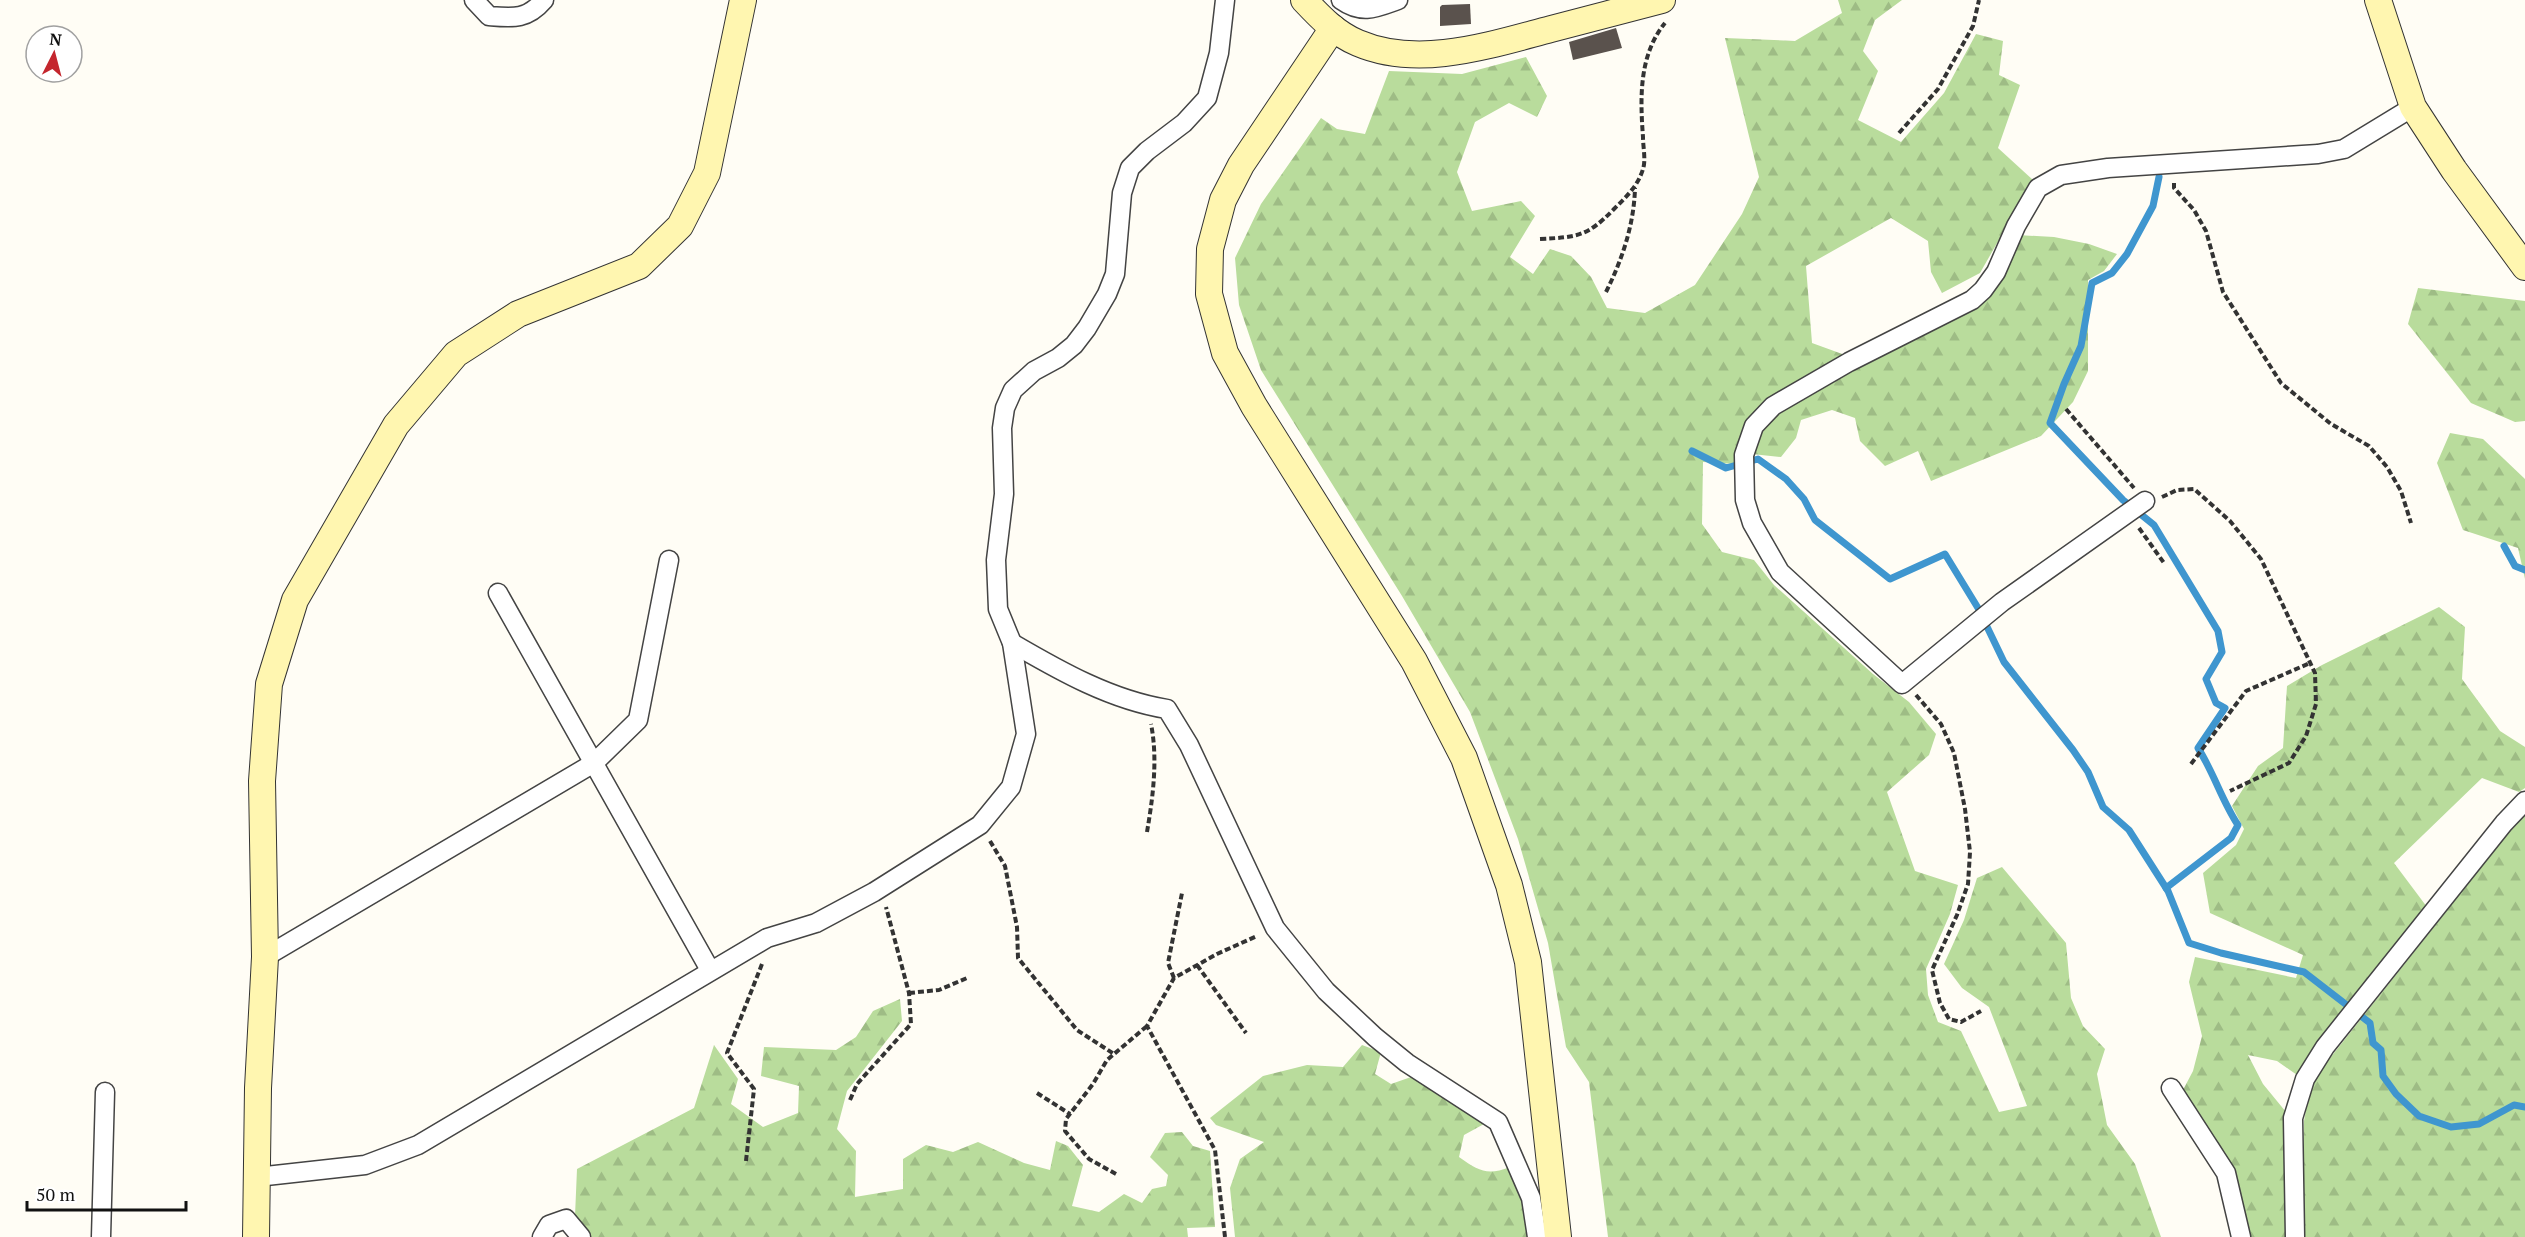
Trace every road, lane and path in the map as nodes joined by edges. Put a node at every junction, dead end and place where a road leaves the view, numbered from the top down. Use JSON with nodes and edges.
{"nodes":[{"id":1,"x":474,"y":0,"type":"edge"},
{"id":2,"x":544,"y":0,"type":"edge"},
{"id":3,"x":743,"y":0,"type":"edge"},
{"id":4,"x":1224,"y":0,"type":"edge"},
{"id":5,"x":1304,"y":0,"type":"edge"},
{"id":6,"x":1341,"y":0,"type":"edge"},
{"id":7,"x":1398,"y":0,"type":"edge"},
{"id":8,"x":1978,"y":0,"type":"edge"},
{"id":9,"x":2378,"y":0,"type":"edge"},
{"id":10,"x":1666,"y":10,"type":"edge"},
{"id":11,"x":1333,"y":28,"type":"junction"},
{"id":12,"x":2413,"y":107,"type":"junction"},
{"id":13,"x":1899,"y":133,"type":"dead end"},
{"id":14,"x":2173,"y":164,"type":"junction"},
{"id":15,"x":1635,"y":188,"type":"junction"},
{"id":16,"x":1540,"y":239,"type":"dead end"},
{"id":17,"x":2525,"y":267,"type":"edge"},
{"id":18,"x":1606,"y":292,"type":"dead end"},
{"id":19,"x":2066,"y":409,"type":"dead end"},
{"id":20,"x":2137,"y":507,"type":"junction"},
{"id":21,"x":2411,"y":523,"type":"dead end"},
{"id":22,"x":669,"y":560,"type":"dead end"},
{"id":23,"x":2164,"y":563,"type":"dead end"},
{"id":24,"x":498,"y":593,"type":"dead end"},
{"id":25,"x":1012,"y":643,"type":"junction"},
{"id":26,"x":2310,"y":663,"type":"junction"},
{"id":27,"x":1902,"y":684,"type":"junction"},
{"id":28,"x":1147,"y":706,"type":"junction"},
{"id":29,"x":594,"y":763,"type":"junction"},
{"id":30,"x":2191,"y":764,"type":"dead end"},
{"id":31,"x":2230,"y":791,"type":"dead end"},
{"id":32,"x":2525,"y":801,"type":"edge"},
{"id":33,"x":980,"y":825,"type":"junction"},
{"id":34,"x":1147,"y":832,"type":"dead end"},
{"id":35,"x":874,"y":892,"type":"junction"},
{"id":36,"x":1182,"y":893,"type":"dead end"},
{"id":37,"x":1275,"y":928,"type":"junction"},
{"id":38,"x":774,"y":936,"type":"junction"},
{"id":39,"x":265,"y":957,"type":"junction"},
{"id":40,"x":1197,"y":965,"type":"junction"},
{"id":41,"x":710,"y":970,"type":"junction"},
{"id":42,"x":967,"y":978,"type":"dead end"},
{"id":43,"x":1174,"y":978,"type":"junction"},
{"id":44,"x":909,"y":993,"type":"junction"},
{"id":45,"x":1981,"y":1011,"type":"dead end"},
{"id":46,"x":1148,"y":1026,"type":"junction"},
{"id":47,"x":1246,"y":1033,"type":"dead end"},
{"id":48,"x":1114,"y":1054,"type":"junction"},
{"id":49,"x":2171,"y":1088,"type":"dead end"},
{"id":50,"x":105,"y":1092,"type":"dead end"},
{"id":51,"x":1037,"y":1093,"type":"dead end"},
{"id":52,"x":850,"y":1100,"type":"dead end"},
{"id":53,"x":1070,"y":1114,"type":"junction"},
{"id":54,"x":746,"y":1161,"type":"dead end"},
{"id":55,"x":1116,"y":1174,"type":"dead end"},
{"id":56,"x":257,"y":1177,"type":"junction"},
{"id":57,"x":101,"y":1237,"type":"edge"},
{"id":58,"x":256,"y":1237,"type":"edge"},
{"id":59,"x":542,"y":1237,"type":"edge"},
{"id":60,"x":581,"y":1237,"type":"edge"},
{"id":61,"x":1225,"y":1237,"type":"edge"},
{"id":62,"x":1537,"y":1237,"type":"edge"},
{"id":63,"x":1558,"y":1237,"type":"edge"},
{"id":64,"x":2241,"y":1237,"type":"edge"},
{"id":65,"x":2295,"y":1237,"type":"edge"}],
"edges":[{"from":1,"to":2,"type":"street"},
{"from":3,"to":39,"type":"street"},
{"from":4,"to":25,"type":"street"},
{"from":5,"to":11,"type":"street"},
{"from":6,"to":7,"type":"street"},
{"from":8,"to":13,"type":"path"},
{"from":9,"to":12,"type":"street"},
{"from":10,"to":11,"type":"street"},
{"from":10,"to":15,"type":"path"},
{"from":11,"to":63,"type":"street"},
{"from":12,"to":14,"type":"street"},
{"from":12,"to":17,"type":"street"},
{"from":14,"to":21,"type":"path"},
{"from":14,"to":27,"type":"street"},
{"from":15,"to":16,"type":"path"},
{"from":15,"to":18,"type":"path"},
{"from":19,"to":20,"type":"path"},
{"from":20,"to":23,"type":"path"},
{"from":20,"to":26,"type":"path"},
{"from":20,"to":27,"type":"street"},
{"from":22,"to":29,"type":"street"},
{"from":24,"to":29,"type":"street"},
{"from":25,"to":28,"type":"street"},
{"from":25,"to":33,"type":"street"},
{"from":26,"to":30,"type":"path"},
{"from":26,"to":31,"type":"path"},
{"from":27,"to":45,"type":"path"},
{"from":28,"to":34,"type":"path"},
{"from":28,"to":37,"type":"street"},
{"from":29,"to":39,"type":"street"},
{"from":29,"to":41,"type":"street"},
{"from":32,"to":65,"type":"street"},
{"from":33,"to":35,"type":"street"},
{"from":33,"to":48,"type":"path"},
{"from":35,"to":38,"type":"street"},
{"from":35,"to":44,"type":"path"},
{"from":36,"to":43,"type":"path"},
{"from":37,"to":40,"type":"path"},
{"from":37,"to":62,"type":"street"},
{"from":38,"to":41,"type":"street"},
{"from":38,"to":54,"type":"path"},
{"from":39,"to":56,"type":"street"},
{"from":40,"to":43,"type":"path"},
{"from":40,"to":47,"type":"path"},
{"from":41,"to":56,"type":"street"},
{"from":42,"to":44,"type":"path"},
{"from":43,"to":46,"type":"path"},
{"from":44,"to":52,"type":"path"},
{"from":46,"to":48,"type":"path"},
{"from":46,"to":61,"type":"path"},
{"from":48,"to":53,"type":"path"},
{"from":49,"to":64,"type":"street"},
{"from":50,"to":57,"type":"street"},
{"from":51,"to":53,"type":"path"},
{"from":53,"to":55,"type":"path"},
{"from":56,"to":58,"type":"street"},
{"from":59,"to":60,"type":"street"}]}
